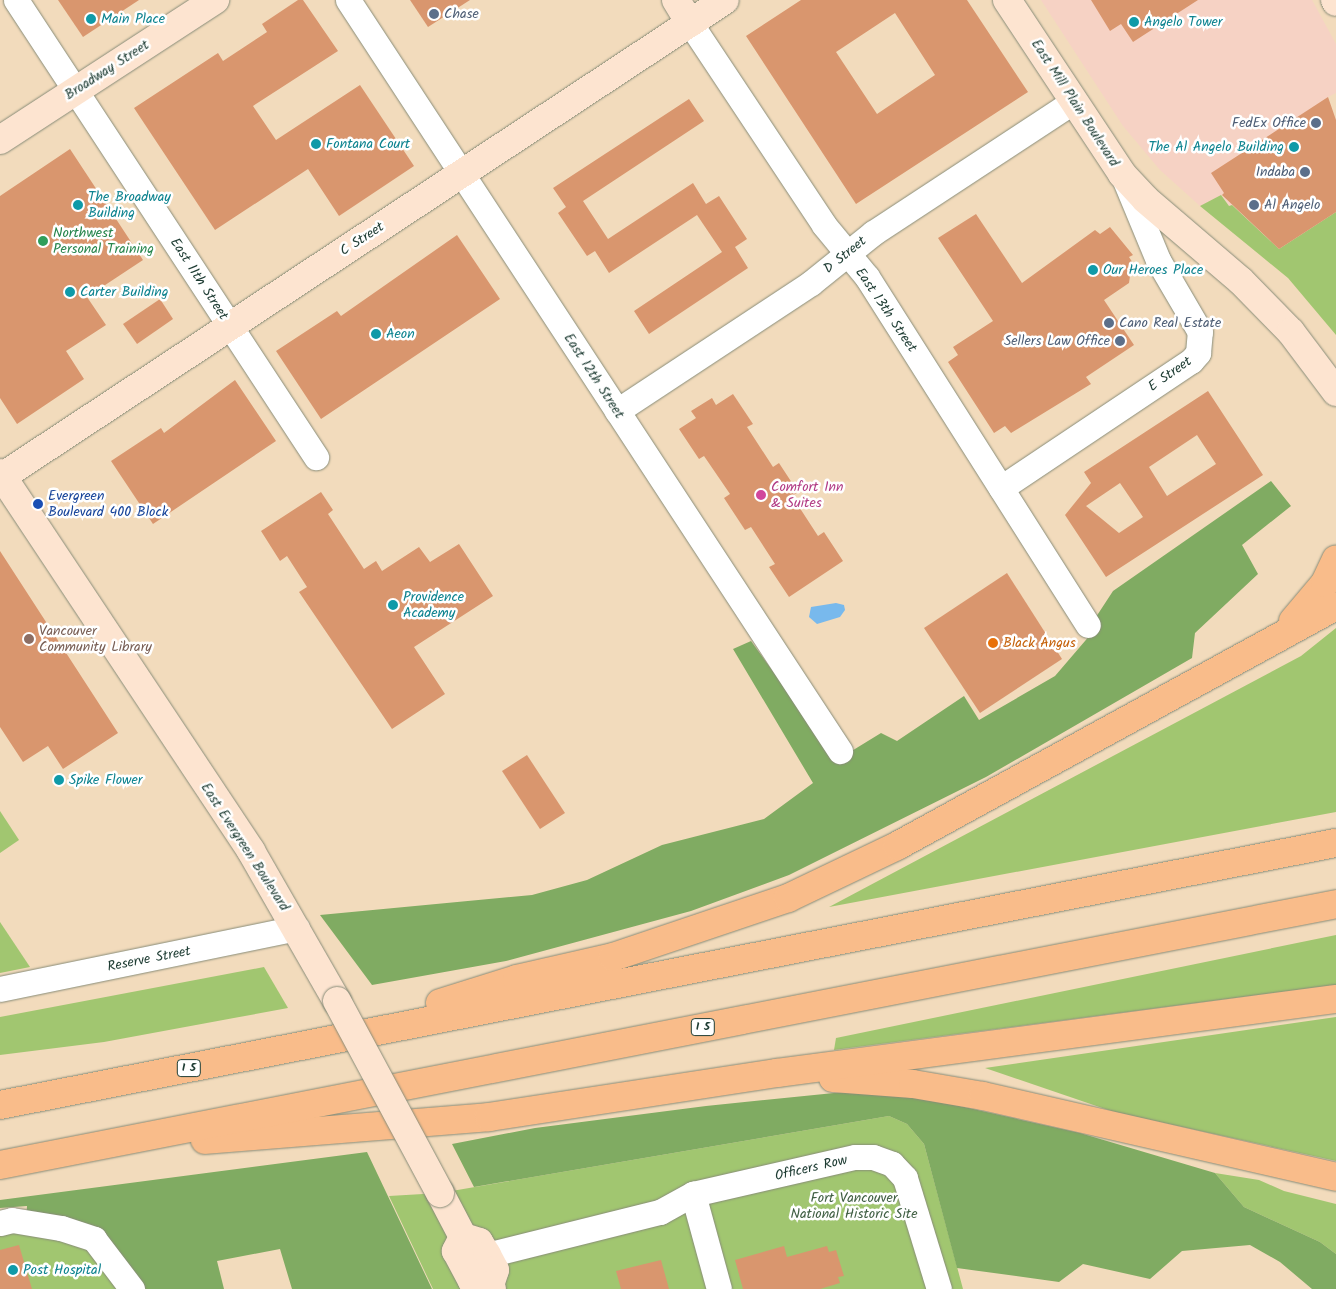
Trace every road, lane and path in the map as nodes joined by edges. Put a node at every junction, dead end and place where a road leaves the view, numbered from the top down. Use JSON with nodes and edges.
{"nodes":[{"id":1,"x":16,"y":0,"type":"edge"},
{"id":2,"x":215,"y":0,"type":"edge"},
{"id":3,"x":348,"y":0,"type":"edge"},
{"id":4,"x":676,"y":0,"type":"edge"},
{"id":5,"x":725,"y":0,"type":"edge"},
{"id":6,"x":1007,"y":0,"type":"edge"},
{"id":7,"x":690,"y":23,"type":"junction"},
{"id":8,"x":75,"y":91,"type":"junction"},
{"id":9,"x":1074,"y":101,"type":"junction"},
{"id":10,"x":0,"y":140,"type":"edge"},
{"id":11,"x":461,"y":174,"type":"junction"},
{"id":12,"x":1122,"y":174,"type":"junction"},
{"id":13,"x":847,"y":254,"type":"junction"},
{"id":14,"x":230,"y":326,"type":"junction"},
{"id":15,"x":1336,"y":392,"type":"edge"},
{"id":16,"x":616,"y":410,"type":"junction"},
{"id":17,"x":316,"y":457,"type":"dead end"},
{"id":18,"x":1,"y":476,"type":"edge"},
{"id":19,"x":1001,"y":488,"type":"junction"},
{"id":20,"x":1336,"y":560,"type":"edge"},
{"id":21,"x":1336,"y":606,"type":"edge"},
{"id":22,"x":1088,"y":625,"type":"dead end"},
{"id":23,"x":1276,"y":638,"type":"junction"},
{"id":24,"x":840,"y":751,"type":"dead end"},
{"id":25,"x":1336,"y":844,"type":"edge"},
{"id":26,"x":1336,"y":904,"type":"edge"},
{"id":27,"x":297,"y":928,"type":"junction"},
{"id":28,"x":0,"y":989,"type":"edge"},
{"id":29,"x":1336,"y":1000,"type":"edge"},
{"id":30,"x":305,"y":1045,"type":"junction"},
{"id":31,"x":777,"y":1073,"type":"junction"},
{"id":32,"x":72,"y":1090,"type":"junction"},
{"id":33,"x":0,"y":1093,"type":"edge"},
{"id":34,"x":0,"y":1104,"type":"edge"},
{"id":35,"x":71,"y":1151,"type":"junction"},
{"id":36,"x":0,"y":1165,"type":"edge"},
{"id":37,"x":1336,"y":1177,"type":"edge"},
{"id":38,"x":693,"y":1194,"type":"junction"},
{"id":39,"x":0,"y":1223,"type":"edge"},
{"id":40,"x":464,"y":1237,"type":"junction"},
{"id":41,"x":487,"y":1255,"type":"junction"},
{"id":42,"x":491,"y":1287,"type":"edge"},
{"id":43,"x":132,"y":1289,"type":"edge"},
{"id":44,"x":719,"y":1289,"type":"edge"},
{"id":45,"x":939,"y":1289,"type":"edge"}],
"edges":[{"from":1,"to":8,"type":"street","name":"East 11th Street"},
{"from":2,"to":8,"type":"main road","name":"Broadway Street"},
{"from":3,"to":11,"type":"street","name":"East 12th Street"},
{"from":4,"to":7,"type":"main road","name":"East 13th Street"},
{"from":5,"to":7,"type":"main road","name":"C Street"},
{"from":6,"to":9,"type":"main road","name":"East Mill Plain Boulevard"},
{"from":7,"to":11,"type":"main road","name":"C Street"},
{"from":7,"to":13,"type":"street","name":"East 13th Street"},
{"from":8,"to":10,"type":"main road","name":"Broadway Street"},
{"from":8,"to":14,"type":"street","name":"East 11th Street"},
{"from":9,"to":12,"type":"main road","name":"East Mill Plain Boulevard"},
{"from":9,"to":13,"type":"street","name":"D Street"},
{"from":11,"to":14,"type":"main road","name":"C Street"},
{"from":11,"to":16,"type":"street","name":"East 12th Street"},
{"from":12,"to":15,"type":"main road","name":"East Mill Plain Boulevard"},
{"from":12,"to":19,"type":"street","name":"E Street"},
{"from":13,"to":16,"type":"street","name":"D Street"},
{"from":13,"to":19,"type":"street","name":"East 13th Street"},
{"from":14,"to":17,"type":"street","name":"East 11th Street"},
{"from":14,"to":18,"type":"main road","name":"C Street"},
{"from":16,"to":24,"type":"street","name":"East 12th Street"},
{"from":18,"to":27,"type":"main road","name":"East Evergreen Boulevard"},
{"from":19,"to":22,"type":"street","name":"East 13th Street"},
{"from":20,"to":23,"type":"highway"},
{"from":21,"to":23,"type":"highway"},
{"from":23,"to":30,"type":"highway"},
{"from":25,"to":30,"type":"highway","number":"I 5"},
{"from":26,"to":35,"type":"highway","number":"I 5"},
{"from":27,"to":28,"type":"street","name":"Reserve Street"},
{"from":27,"to":40,"type":"main road","name":"East Evergreen Boulevard","bridge":true},
{"from":29,"to":31,"type":"highway"},
{"from":30,"to":32,"type":"highway","number":"I 5"},
{"from":31,"to":35,"type":"highway"},
{"from":31,"to":37,"type":"highway"},
{"from":32,"to":33,"type":"highway"},
{"from":32,"to":34,"type":"highway","number":"I 5"},
{"from":35,"to":36,"type":"highway","number":"I 5"},
{"from":38,"to":41,"type":"street","name":"Officers Row"},
{"from":38,"to":44,"type":"street"},
{"from":38,"to":45,"type":"street","name":"Officers Row"},
{"from":39,"to":43,"type":"street"},
{"from":40,"to":41,"type":"main road","name":"East Evergreen Boulevard"},
{"from":40,"to":42,"type":"main road"},
{"from":41,"to":42,"type":"main road"}]}
